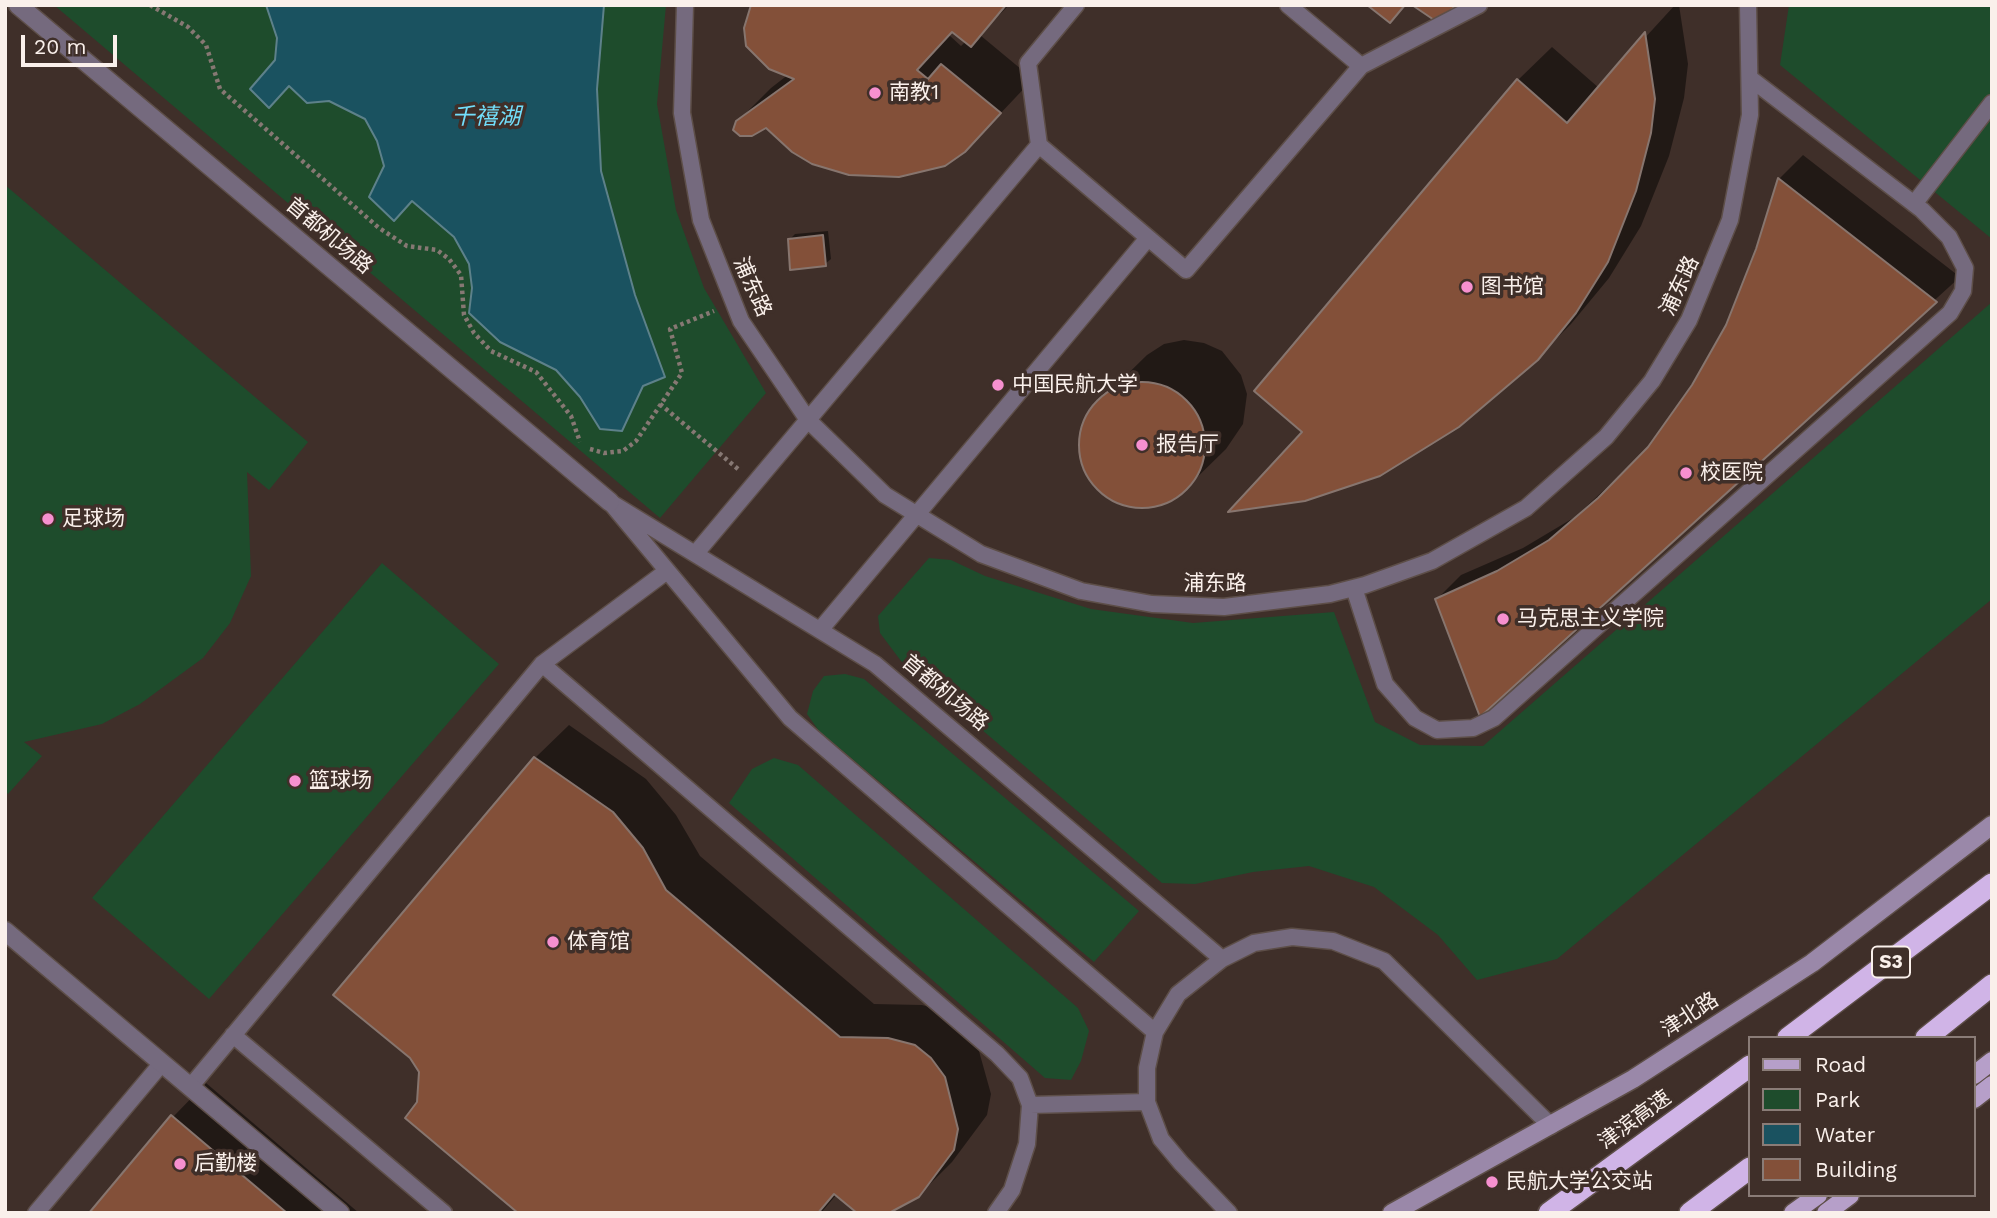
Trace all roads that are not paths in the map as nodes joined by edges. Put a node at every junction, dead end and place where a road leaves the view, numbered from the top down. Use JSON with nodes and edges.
{"nodes":[{"id":1,"x":18,"y":5,"type":"edge"},
{"id":2,"x":685,"y":5,"type":"edge"},
{"id":3,"x":1076,"y":5,"type":"edge"},
{"id":4,"x":1288,"y":5,"type":"edge"},
{"id":5,"x":1479,"y":5,"type":"edge"},
{"id":6,"x":1748,"y":5,"type":"edge"},
{"id":7,"x":1361,"y":66,"type":"junction"},
{"id":8,"x":1751,"y":79,"type":"junction"},
{"id":9,"x":1992,"y":103,"type":"edge"},
{"id":10,"x":1039,"y":145,"type":"junction"},
{"id":11,"x":1914,"y":204,"type":"junction"},
{"id":12,"x":1148,"y":238,"type":"junction"},
{"id":13,"x":808,"y":420,"type":"junction"},
{"id":14,"x":610,"y":502,"type":"junction"},
{"id":15,"x":915,"y":516,"type":"junction"},
{"id":16,"x":696,"y":554,"type":"junction"},
{"id":17,"x":667,"y":570,"type":"junction"},
{"id":18,"x":1354,"y":589,"type":"junction"},
{"id":19,"x":820,"y":630,"type":"junction"},
{"id":20,"x":542,"y":664,"type":"junction"},
{"id":21,"x":1992,"y":825,"type":"edge"},
{"id":22,"x":1992,"y":884,"type":"edge"},
{"id":23,"x":5,"y":931,"type":"edge"},
{"id":24,"x":1222,"y":959,"type":"junction"},
{"id":25,"x":1992,"y":985,"type":"edge"},
{"id":26,"x":1155,"y":1032,"type":"junction"},
{"id":27,"x":233,"y":1035,"type":"junction"},
{"id":28,"x":1791,"y":1036,"type":"edge"},
{"id":29,"x":1928,"y":1036,"type":"edge"},
{"id":30,"x":1992,"y":1061,"type":"edge"},
{"id":31,"x":162,"y":1063,"type":"junction"},
{"id":32,"x":1748,"y":1067,"type":"edge"},
{"id":33,"x":1976,"y":1073,"type":"edge"},
{"id":34,"x":191,"y":1086,"type":"junction"},
{"id":35,"x":1992,"y":1086,"type":"edge"},
{"id":36,"x":1976,"y":1098,"type":"edge"},
{"id":37,"x":1147,"y":1102,"type":"junction"},
{"id":38,"x":1030,"y":1105,"type":"junction"},
{"id":39,"x":1551,"y":1125,"type":"junction"},
{"id":40,"x":1748,"y":1170,"type":"edge"},
{"id":41,"x":1815,"y":1197,"type":"edge"},
{"id":42,"x":1847,"y":1197,"type":"edge"},
{"id":43,"x":36,"y":1213,"type":"edge"},
{"id":44,"x":341,"y":1213,"type":"edge"},
{"id":45,"x":444,"y":1213,"type":"edge"},
{"id":46,"x":996,"y":1213,"type":"edge"},
{"id":47,"x":1229,"y":1213,"type":"edge"},
{"id":48,"x":1392,"y":1213,"type":"edge"},
{"id":49,"x":1549,"y":1213,"type":"edge"},
{"id":50,"x":1690,"y":1213,"type":"edge"},
{"id":51,"x":1793,"y":1213,"type":"edge"},
{"id":52,"x":1826,"y":1213,"type":"edge"}],
"edges":[{"from":1,"to":14,"type":"street","name":"首都机场路"},
{"from":2,"to":13,"type":"lane","name":"浦东路"},
{"from":3,"to":10,"type":"lane"},
{"from":4,"to":7,"type":"lane"},
{"from":5,"to":7,"type":"lane"},
{"from":6,"to":8,"type":"lane","name":"浦东路"},
{"from":7,"to":12,"type":"lane"},
{"from":8,"to":11,"type":"lane"},
{"from":8,"to":18,"type":"lane","name":"浦东路"},
{"from":9,"to":11,"type":"lane"},
{"from":10,"to":12,"type":"lane"},
{"from":10,"to":13,"type":"lane"},
{"from":11,"to":18,"type":"lane"},
{"from":12,"to":15,"type":"lane"},
{"from":13,"to":15,"type":"lane","name":"浦东路"},
{"from":13,"to":16,"type":"lane"},
{"from":14,"to":16,"type":"lane","name":"首都机场路"},
{"from":14,"to":17,"type":"lane","name":"首都机场路"},
{"from":15,"to":18,"type":"lane","name":"浦东路"},
{"from":15,"to":19,"type":"lane"},
{"from":16,"to":19,"type":"lane","name":"首都机场路"},
{"from":17,"to":20,"type":"lane"},
{"from":17,"to":26,"type":"lane","name":"首都机场路"},
{"from":19,"to":24,"type":"lane","name":"首都机场路"},
{"from":20,"to":27,"type":"lane"},
{"from":20,"to":38,"type":"lane"},
{"from":21,"to":39,"type":"street","name":"津北路"},
{"from":22,"to":28,"type":"highway","number":"S3"},
{"from":23,"to":31,"type":"street"},
{"from":24,"to":26,"type":"lane"},
{"from":24,"to":39,"type":"lane"},
{"from":25,"to":29,"type":"highway"},
{"from":26,"to":37,"type":"lane"},
{"from":27,"to":34,"type":"lane"},
{"from":27,"to":45,"type":"lane"},
{"from":30,"to":33,"type":"main road"},
{"from":31,"to":34,"type":"street"},
{"from":31,"to":43,"type":"lane"},
{"from":32,"to":49,"type":"highway","name":"津滨高速"},
{"from":34,"to":44,"type":"street"},
{"from":35,"to":36,"type":"main road"},
{"from":37,"to":38,"type":"lane"},
{"from":37,"to":47,"type":"lane"},
{"from":38,"to":46,"type":"lane"},
{"from":39,"to":48,"type":"street","name":"津北路"},
{"from":40,"to":50,"type":"highway"},
{"from":41,"to":51,"type":"main road"},
{"from":42,"to":52,"type":"main road"}]}
